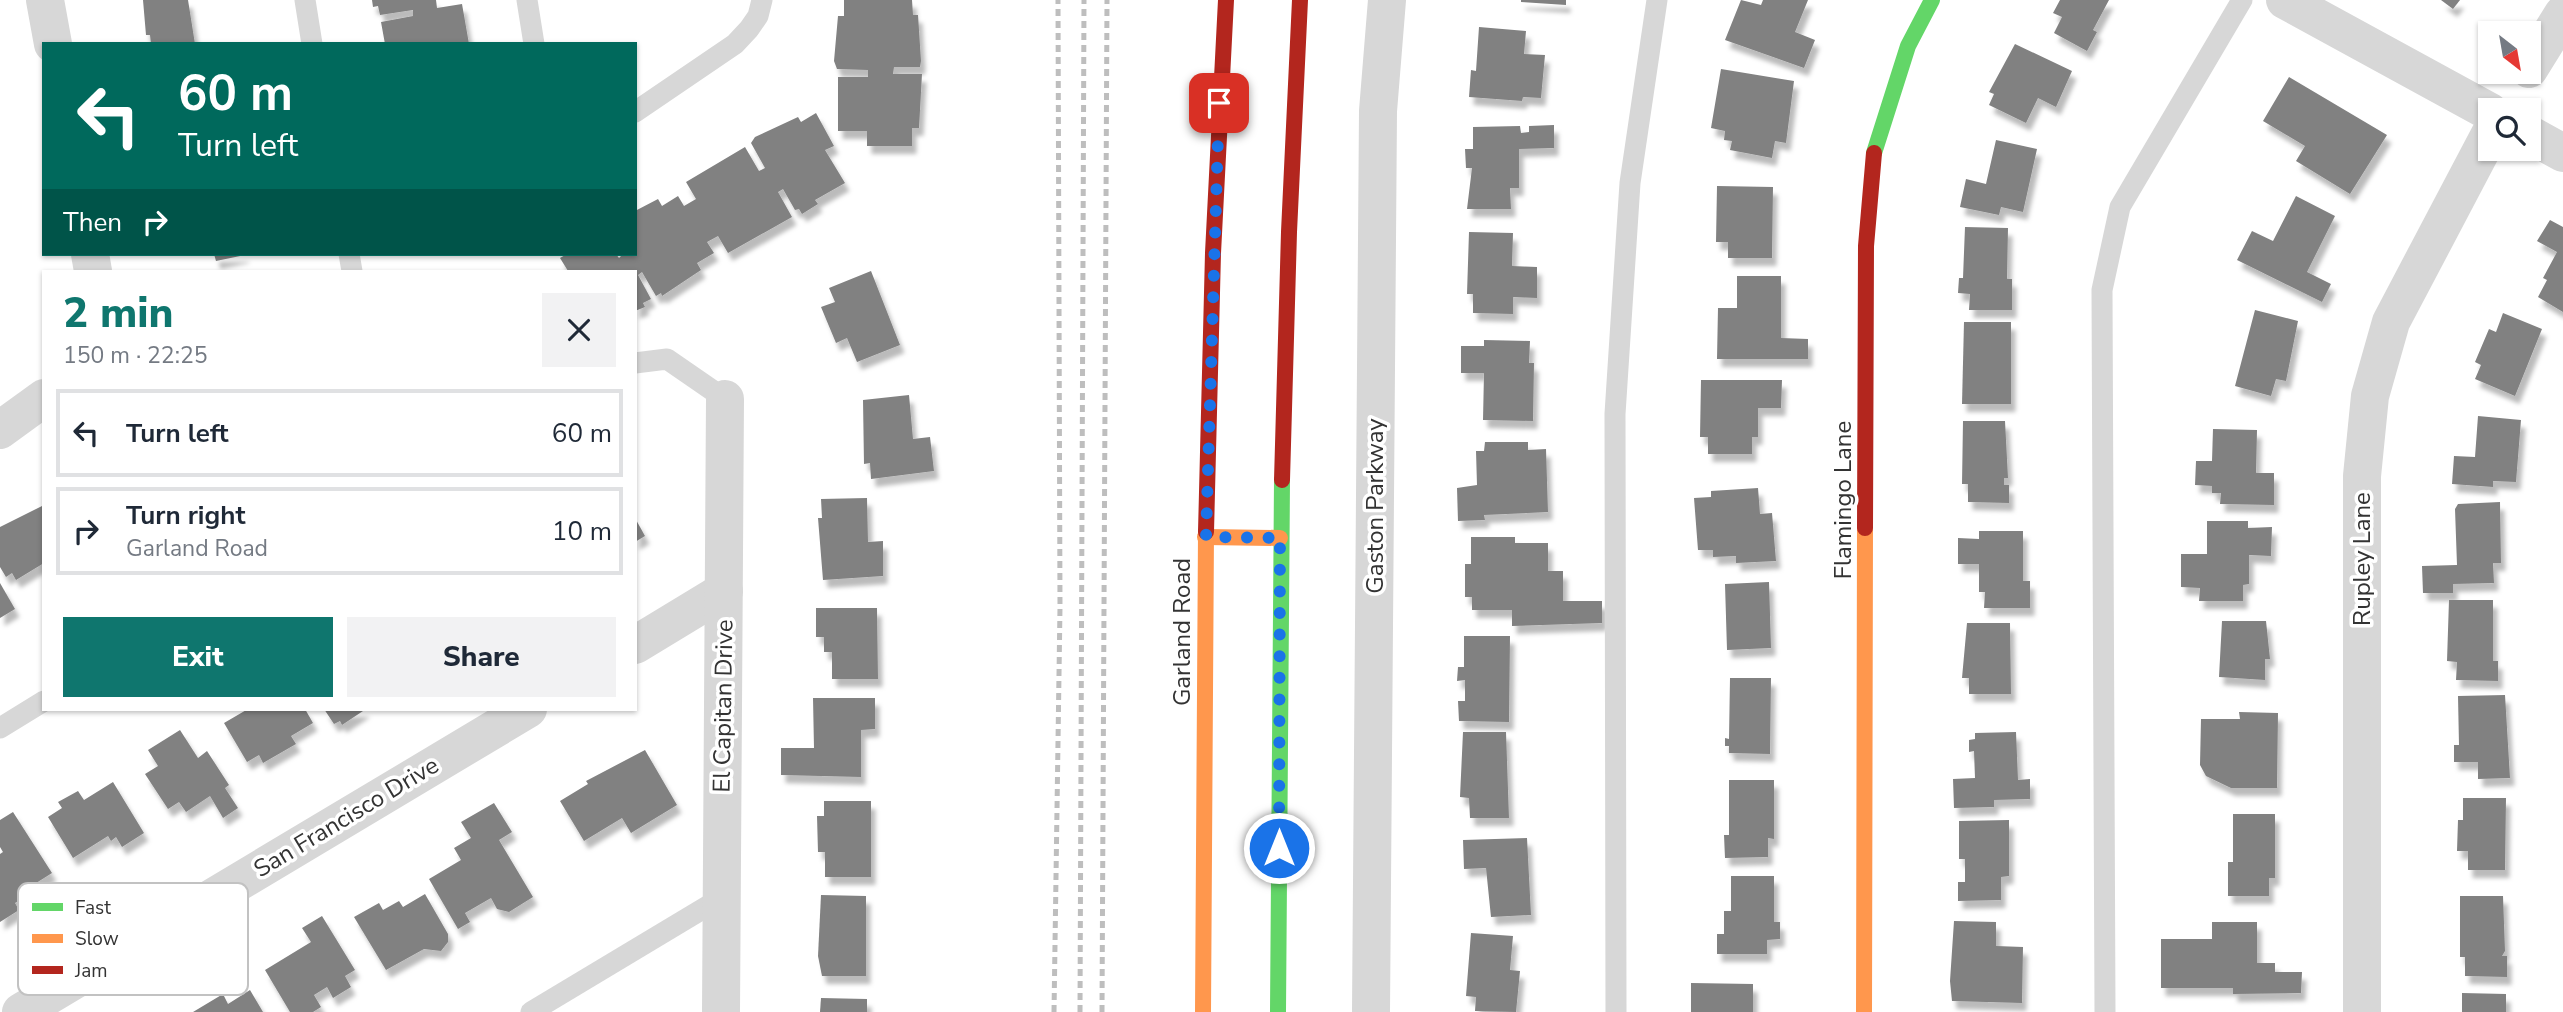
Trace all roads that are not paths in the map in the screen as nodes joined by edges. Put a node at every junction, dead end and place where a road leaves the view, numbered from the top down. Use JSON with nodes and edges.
{"nodes":[{"id":1,"x":45,"y":0,"type":"edge"},
{"id":2,"x":305,"y":0,"type":"edge"},
{"id":3,"x":527,"y":0,"type":"edge"},
{"id":4,"x":762,"y":0,"type":"edge"},
{"id":5,"x":1226,"y":0,"type":"edge"},
{"id":6,"x":1300,"y":0,"type":"edge"},
{"id":7,"x":1387,"y":0,"type":"edge"},
{"id":8,"x":1657,"y":0,"type":"edge"},
{"id":9,"x":1932,"y":0,"type":"edge"},
{"id":10,"x":2242,"y":0,"type":"edge"},
{"id":11,"x":2285,"y":0,"type":"edge"},
{"id":12,"x":2563,"y":14,"type":"edge"},
{"id":13,"x":53,"y":42,"type":"edge"},
{"id":14,"x":312,"y":42,"type":"edge"},
{"id":15,"x":534,"y":42,"type":"edge"},
{"id":16,"x":2541,"y":49,"type":"edge"},
{"id":17,"x":2478,"y":106,"type":"edge"},
{"id":18,"x":637,"y":111,"type":"edge"},
{"id":19,"x":2541,"y":141,"type":"edge"},
{"id":20,"x":2563,"y":153,"type":"edge"},
{"id":21,"x":2478,"y":157,"type":"edge"},
{"id":22,"x":637,"y":363,"type":"edge"},
{"id":23,"x":42,"y":399,"type":"edge"},
{"id":24,"x":725,"y":400,"type":"joint"},
{"id":25,"x":0,"y":430,"type":"edge"},
{"id":26,"x":1206,"y":537,"type":"junction"},
{"id":27,"x":1280,"y":538,"type":"junction"},
{"id":28,"x":724,"y":592,"type":"junction"},
{"id":29,"x":637,"y":644,"type":"edge"},
{"id":30,"x":42,"y":702,"type":"edge"},
{"id":31,"x":525,"y":711,"type":"edge"},
{"id":32,"x":0,"y":727,"type":"edge"},
{"id":33,"x":237,"y":883,"type":"edge"},
{"id":34,"x":721,"y":898,"type":"junction"},
{"id":35,"x":49,"y":995,"type":"edge"},
{"id":36,"x":21,"y":1012,"type":"edge"},
{"id":37,"x":531,"y":1012,"type":"edge"},
{"id":38,"x":720,"y":1012,"type":"edge"},
{"id":39,"x":1203,"y":1012,"type":"edge"},
{"id":40,"x":1278,"y":1012,"type":"edge"},
{"id":41,"x":1371,"y":1012,"type":"edge"},
{"id":42,"x":1616,"y":1012,"type":"edge"},
{"id":43,"x":1864,"y":1012,"type":"edge"},
{"id":44,"x":2105,"y":1012,"type":"edge"},
{"id":45,"x":2362,"y":1012,"type":"edge"}],
"edges":[{"from":1,"to":13,"type":"street"},
{"from":2,"to":14,"type":"lane"},
{"from":3,"to":15,"type":"lane"},
{"from":4,"to":18,"type":"lane"},
{"from":5,"to":26,"type":"main road","name":"Garland Road"},
{"from":6,"to":27,"type":"main road"},
{"from":7,"to":41,"type":"street","name":"Gaston Parkway"},
{"from":8,"to":42,"type":"lane"},
{"from":9,"to":43,"type":"main road","name":"Flamingo Lane"},
{"from":10,"to":44,"type":"lane"},
{"from":11,"to":17,"type":"street"},
{"from":12,"to":16,"type":"street"},
{"from":19,"to":20,"type":"street"},
{"from":21,"to":45,"type":"street","name":"Rupley Lane"},
{"from":22,"to":24,"type":"lane"},
{"from":23,"to":25,"type":"street"},
{"from":24,"to":28,"type":"street","name":"El Capitan Drive"},
{"from":26,"to":27,"type":"main road"},
{"from":26,"to":39,"type":"main road","name":"Garland Road"},
{"from":27,"to":40,"type":"main road"},
{"from":28,"to":29,"type":"street"},
{"from":28,"to":34,"type":"street","name":"El Capitan Drive"},
{"from":30,"to":32,"type":"lane"},
{"from":31,"to":33,"type":"street","name":"San Francisco Drive"},
{"from":34,"to":37,"type":"lane"},
{"from":34,"to":38,"type":"street","name":"El Capitan Drive"},
{"from":35,"to":36,"type":"street","name":"San Francisco Drive"}]}
